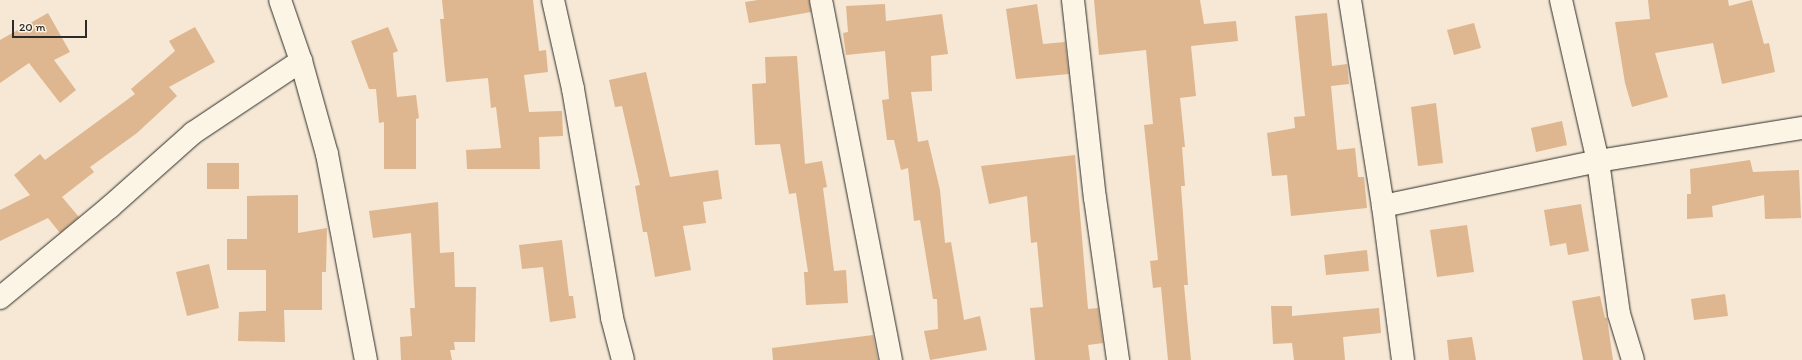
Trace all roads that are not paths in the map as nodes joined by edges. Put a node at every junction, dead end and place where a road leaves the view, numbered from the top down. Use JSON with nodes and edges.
{"nodes":[{"id":1,"x":280,"y":0,"type":"edge"},
{"id":2,"x":553,"y":0,"type":"edge"},
{"id":3,"x":821,"y":0,"type":"edge"},
{"id":4,"x":1074,"y":0,"type":"edge"},
{"id":5,"x":1350,"y":0,"type":"edge"},
{"id":6,"x":1561,"y":0,"type":"edge"},
{"id":7,"x":301,"y":61,"type":"junction"},
{"id":8,"x":1802,"y":128,"type":"edge"},
{"id":9,"x":1598,"y":161,"type":"junction"},
{"id":10,"x":1384,"y":206,"type":"junction"},
{"id":11,"x":0,"y":298,"type":"edge"},
{"id":12,"x":366,"y":360,"type":"edge"},
{"id":13,"x":623,"y":360,"type":"edge"},
{"id":14,"x":892,"y":360,"type":"edge"},
{"id":15,"x":1118,"y":360,"type":"edge"},
{"id":16,"x":1403,"y":360,"type":"edge"},
{"id":17,"x":1633,"y":360,"type":"edge"}],
"edges":[{"from":1,"to":7,"type":"street"},
{"from":2,"to":13,"type":"street"},
{"from":3,"to":14,"type":"street"},
{"from":4,"to":15,"type":"street"},
{"from":5,"to":10,"type":"street"},
{"from":6,"to":9,"type":"street"},
{"from":7,"to":11,"type":"street"},
{"from":7,"to":12,"type":"street"},
{"from":8,"to":9,"type":"street"},
{"from":9,"to":10,"type":"street"},
{"from":9,"to":17,"type":"street"},
{"from":10,"to":16,"type":"street"}]}
